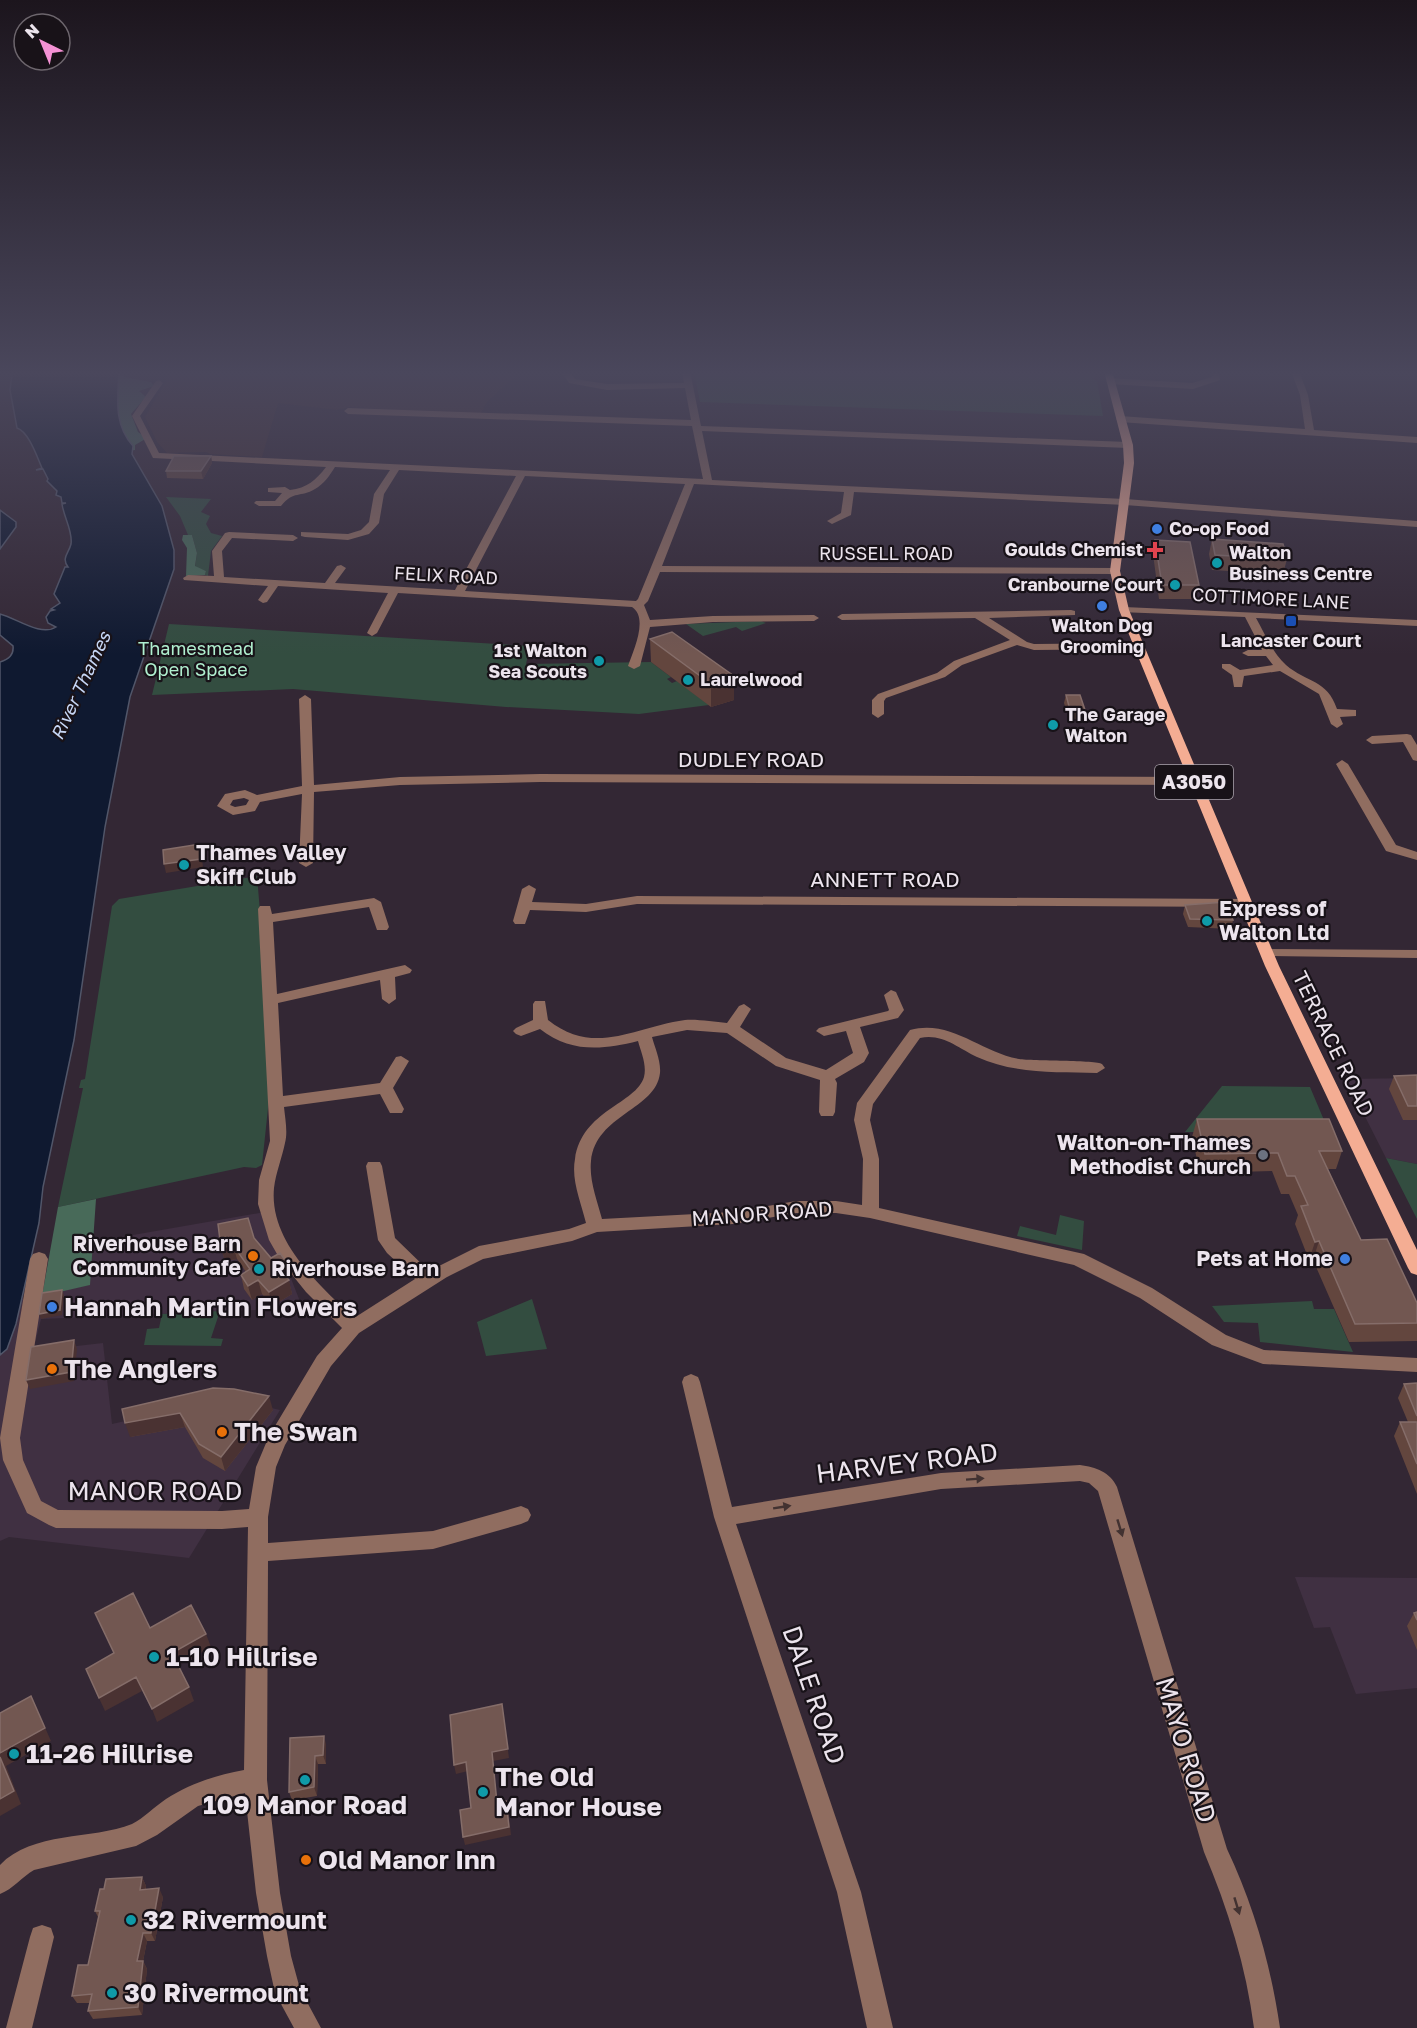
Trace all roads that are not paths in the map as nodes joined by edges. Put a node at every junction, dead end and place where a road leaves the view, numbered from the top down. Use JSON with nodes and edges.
{"nodes":[{"id":1,"x":332,"y":466,"type":"edge"},
{"id":2,"x":367,"y":466,"type":"edge"},
{"id":3,"x":704,"y":466,"type":"edge"},
{"id":4,"x":1130,"y":466,"type":"edge"},
{"id":5,"x":396,"y":467,"type":"junction"},
{"id":6,"x":522,"y":473,"type":"junction"},
{"id":7,"x":691,"y":481,"type":"junction"},
{"id":8,"x":708,"y":482,"type":"junction"},
{"id":9,"x":271,"y":490,"type":"dead end"},
{"id":10,"x":849,"y":490,"type":"junction"},
{"id":11,"x":286,"y":493,"type":"junction"},
{"id":12,"x":259,"y":502,"type":"dead end"},
{"id":13,"x":1125,"y":502,"type":"junction"},
{"id":14,"x":832,"y":521,"type":"dead end"},
{"id":15,"x":1417,"y":524,"type":"edge"},
{"id":16,"x":305,"y":534,"type":"dead end"},
{"id":17,"x":293,"y":538,"type":"dead end"},
{"id":18,"x":340,"y":568,"type":"dead end"},
{"id":19,"x":657,"y":569,"type":"junction"},
{"id":20,"x":1115,"y":571,"type":"junction"},
{"id":21,"x":188,"y":578,"type":"dead end"},
{"id":22,"x":219,"y":579,"type":"junction"},
{"id":23,"x":276,"y":582,"type":"junction"},
{"id":24,"x":328,"y":585,"type":"junction"},
{"id":25,"x":394,"y":589,"type":"junction"},
{"id":26,"x":459,"y":593,"type":"junction"},
{"id":27,"x":263,"y":600,"type":"dead end"},
{"id":28,"x":637,"y":605,"type":"junction"},
{"id":29,"x":1124,"y":610,"type":"junction"},
{"id":30,"x":1071,"y":613,"type":"dead end"},
{"id":31,"x":976,"y":614,"type":"junction"},
{"id":32,"x":1249,"y":614,"type":"junction"},
{"id":33,"x":842,"y":617,"type":"dead end"},
{"id":34,"x":814,"y":618,"type":"dead end"},
{"id":35,"x":1412,"y":622,"type":"edge"},
{"id":36,"x":645,"y":624,"type":"junction"},
{"id":37,"x":372,"y":633,"type":"dead end"},
{"id":38,"x":1417,"y":636,"type":"edge"},
{"id":39,"x":1018,"y":641,"type":"junction"},
{"id":40,"x":1139,"y":646,"type":"junction"},
{"id":41,"x":1248,"y":653,"type":"dead end"},
{"id":42,"x":1270,"y":653,"type":"junction"},
{"id":43,"x":634,"y":666,"type":"dead end"},
{"id":44,"x":1226,"y":666,"type":"dead end"},
{"id":45,"x":1281,"y":667,"type":"junction"},
{"id":46,"x":305,"y":699,"type":"dead end"},
{"id":47,"x":1352,"y":713,"type":"dead end"},
{"id":48,"x":879,"y":714,"type":"dead end"},
{"id":49,"x":1372,"y":740,"type":"dead end"},
{"id":50,"x":1417,"y":757,"type":"edge"},
{"id":51,"x":1342,"y":764,"type":"dead end"},
{"id":52,"x":1194,"y":781,"type":"junction"},
{"id":53,"x":308,"y":789,"type":"junction"},
{"id":54,"x":256,"y":799,"type":"dead end"},
{"id":55,"x":1417,"y":856,"type":"edge"},
{"id":56,"x":306,"y":863,"type":"dead end"},
{"id":57,"x":529,"y":888,"type":"dead end"},
{"id":58,"x":1246,"y":903,"type":"junction"},
{"id":59,"x":524,"y":906,"type":"junction"},
{"id":60,"x":520,"y":921,"type":"dead end"},
{"id":61,"x":382,"y":927,"type":"dead end"},
{"id":62,"x":1268,"y":953,"type":"junction"},
{"id":63,"x":1415,"y":956,"type":"edge"},
{"id":64,"x":405,"y":970,"type":"dead end"},
{"id":65,"x":387,"y":974,"type":"junction"},
{"id":66,"x":891,"y":995,"type":"dead end"},
{"id":67,"x":389,"y":999,"type":"dead end"},
{"id":68,"x":271,"y":1000,"type":"junction"},
{"id":69,"x":540,"y":1004,"type":"dead end"},
{"id":70,"x":744,"y":1009,"type":"dead end"},
{"id":71,"x":541,"y":1022,"type":"junction"},
{"id":72,"x":852,"y":1024,"type":"junction"},
{"id":73,"x":731,"y":1028,"type":"junction"},
{"id":74,"x":521,"y":1031,"type":"dead end"},
{"id":75,"x":824,"y":1031,"type":"dead end"},
{"id":76,"x":644,"y":1034,"type":"junction"},
{"id":77,"x":401,"y":1061,"type":"dead end"},
{"id":78,"x":1097,"y":1068,"type":"dead end"},
{"id":79,"x":826,"y":1077,"type":"junction"},
{"id":80,"x":385,"y":1088,"type":"junction"},
{"id":81,"x":277,"y":1102,"type":"junction"},
{"id":82,"x":396,"y":1109,"type":"dead end"},
{"id":83,"x":827,"y":1112,"type":"dead end"},
{"id":84,"x":374,"y":1166,"type":"dead end"},
{"id":85,"x":870,"y":1212,"type":"junction"},
{"id":86,"x":595,"y":1226,"type":"junction"},
{"id":87,"x":39,"y":1259,"type":"dead end"},
{"id":88,"x":1413,"y":1261,"type":"edge"},
{"id":89,"x":428,"y":1280,"type":"junction"},
{"id":90,"x":353,"y":1328,"type":"junction"},
{"id":91,"x":1417,"y":1365,"type":"edge"},
{"id":92,"x":691,"y":1382,"type":"dead end"},
{"id":93,"x":1096,"y":1476,"type":"joint"},
{"id":94,"x":521,"y":1515,"type":"dead end"},
{"id":95,"x":724,"y":1516,"type":"junction"},
{"id":96,"x":258,"y":1517,"type":"junction"},
{"id":97,"x":258,"y":1552,"type":"junction"},
{"id":98,"x":255,"y":1780,"type":"junction"},
{"id":99,"x":0,"y":1882,"type":"edge"},
{"id":100,"x":42,"y":1937,"type":"dead end"},
{"id":101,"x":19,"y":2028,"type":"edge"},
{"id":102,"x":308,"y":2028,"type":"edge"},
{"id":103,"x":880,"y":2028,"type":"edge"},
{"id":104,"x":1267,"y":2028,"type":"edge"}],
"edges":[{"from":1,"to":11,"type":"street"},
{"from":2,"to":5,"type":"street"},
{"from":3,"to":8,"type":"street"},
{"from":4,"to":13,"type":"main road","name":"TERRACE ROAD","number":"A3050"},
{"from":5,"to":6,"type":"street"},
{"from":5,"to":16,"type":"street"},
{"from":6,"to":7,"type":"street"},
{"from":6,"to":26,"type":"street"},
{"from":7,"to":8,"type":"street"},
{"from":7,"to":19,"type":"street"},
{"from":8,"to":10,"type":"street"},
{"from":9,"to":11,"type":"street"},
{"from":10,"to":13,"type":"street"},
{"from":10,"to":14,"type":"street"},
{"from":11,"to":12,"type":"street"},
{"from":13,"to":15,"type":"street"},
{"from":13,"to":20,"type":"main road","name":"TERRACE ROAD","number":"A3050"},
{"from":17,"to":22,"type":"street"},
{"from":18,"to":24,"type":"street"},
{"from":19,"to":20,"type":"street","name":"RUSSELL ROAD"},
{"from":19,"to":28,"type":"street"},
{"from":20,"to":29,"type":"main road","name":"TERRACE ROAD","number":"A3050"},
{"from":21,"to":22,"type":"street","name":"FELIX ROAD"},
{"from":22,"to":23,"type":"street","name":"FELIX ROAD"},
{"from":23,"to":24,"type":"street","name":"FELIX ROAD"},
{"from":23,"to":27,"type":"street"},
{"from":24,"to":25,"type":"street","name":"FELIX ROAD"},
{"from":25,"to":26,"type":"street","name":"FELIX ROAD"},
{"from":25,"to":37,"type":"street"},
{"from":26,"to":28,"type":"street","name":"FELIX ROAD"},
{"from":28,"to":36,"type":"street"},
{"from":29,"to":32,"type":"street","name":"COTTIMORE LANE"},
{"from":29,"to":40,"type":"main road","name":"TERRACE ROAD","number":"A3050"},
{"from":30,"to":31,"type":"street"},
{"from":31,"to":33,"type":"street"},
{"from":31,"to":39,"type":"street"},
{"from":32,"to":35,"type":"street","name":"COTTIMORE LANE"},
{"from":32,"to":42,"type":"street"},
{"from":34,"to":36,"type":"street"},
{"from":35,"to":38,"type":"street"},
{"from":36,"to":43,"type":"street"},
{"from":39,"to":40,"type":"street"},
{"from":39,"to":48,"type":"street"},
{"from":40,"to":52,"type":"main road","name":"TERRACE ROAD","number":"A3050"},
{"from":41,"to":42,"type":"street"},
{"from":42,"to":45,"type":"street"},
{"from":44,"to":45,"type":"street"},
{"from":45,"to":47,"type":"street"},
{"from":46,"to":53,"type":"street"},
{"from":49,"to":50,"type":"street"},
{"from":51,"to":55,"type":"street"},
{"from":52,"to":53,"type":"street","name":"DUDLEY ROAD"},
{"from":52,"to":58,"type":"main road","name":"TERRACE ROAD","number":"A3050"},
{"from":53,"to":54,"type":"street","name":"DUDLEY ROAD"},
{"from":53,"to":56,"type":"street"},
{"from":57,"to":59,"type":"street"},
{"from":58,"to":59,"type":"street","name":"ANNETT ROAD"},
{"from":58,"to":62,"type":"main road","name":"TERRACE ROAD","number":"A3050"},
{"from":59,"to":60,"type":"street"},
{"from":61,"to":68,"type":"street"},
{"from":62,"to":63,"type":"street"},
{"from":62,"to":88,"type":"main road","name":"TERRACE ROAD","number":"A3050"},
{"from":64,"to":65,"type":"street"},
{"from":65,"to":67,"type":"street"},
{"from":65,"to":68,"type":"street"},
{"from":66,"to":72,"type":"street"},
{"from":68,"to":81,"type":"street"},
{"from":69,"to":71,"type":"street"},
{"from":70,"to":73,"type":"street"},
{"from":71,"to":74,"type":"street"},
{"from":71,"to":76,"type":"street"},
{"from":72,"to":75,"type":"street"},
{"from":72,"to":79,"type":"street"},
{"from":73,"to":76,"type":"street"},
{"from":73,"to":79,"type":"street"},
{"from":76,"to":86,"type":"street"},
{"from":77,"to":80,"type":"street"},
{"from":78,"to":85,"type":"street"},
{"from":79,"to":83,"type":"street"},
{"from":80,"to":81,"type":"street"},
{"from":80,"to":82,"type":"street"},
{"from":81,"to":90,"type":"street"},
{"from":84,"to":89,"type":"street"},
{"from":85,"to":86,"type":"street","name":"MANOR ROAD"},
{"from":85,"to":91,"type":"street","name":"MANOR ROAD"},
{"from":86,"to":89,"type":"street","name":"MANOR ROAD"},
{"from":87,"to":96,"type":"street","name":"MANOR ROAD"},
{"from":89,"to":90,"type":"street","name":"MANOR ROAD"},
{"from":90,"to":96,"type":"street","name":"MANOR ROAD"},
{"from":92,"to":95,"type":"street","name":"DALE ROAD"},
{"from":95,"to":93,"type":"street","name":"HARVEY ROAD","one_way":true},
{"from":93,"to":104,"type":"street","name":"MAYO ROAD","one_way":true},
{"from":94,"to":97,"type":"street"},
{"from":95,"to":103,"type":"street","name":"DALE ROAD"},
{"from":96,"to":97,"type":"street","name":"MANOR ROAD"},
{"from":97,"to":98,"type":"street","name":"MANOR ROAD"},
{"from":98,"to":99,"type":"street"},
{"from":98,"to":102,"type":"street","name":"MANOR ROAD"},
{"from":100,"to":101,"type":"street"}]}
